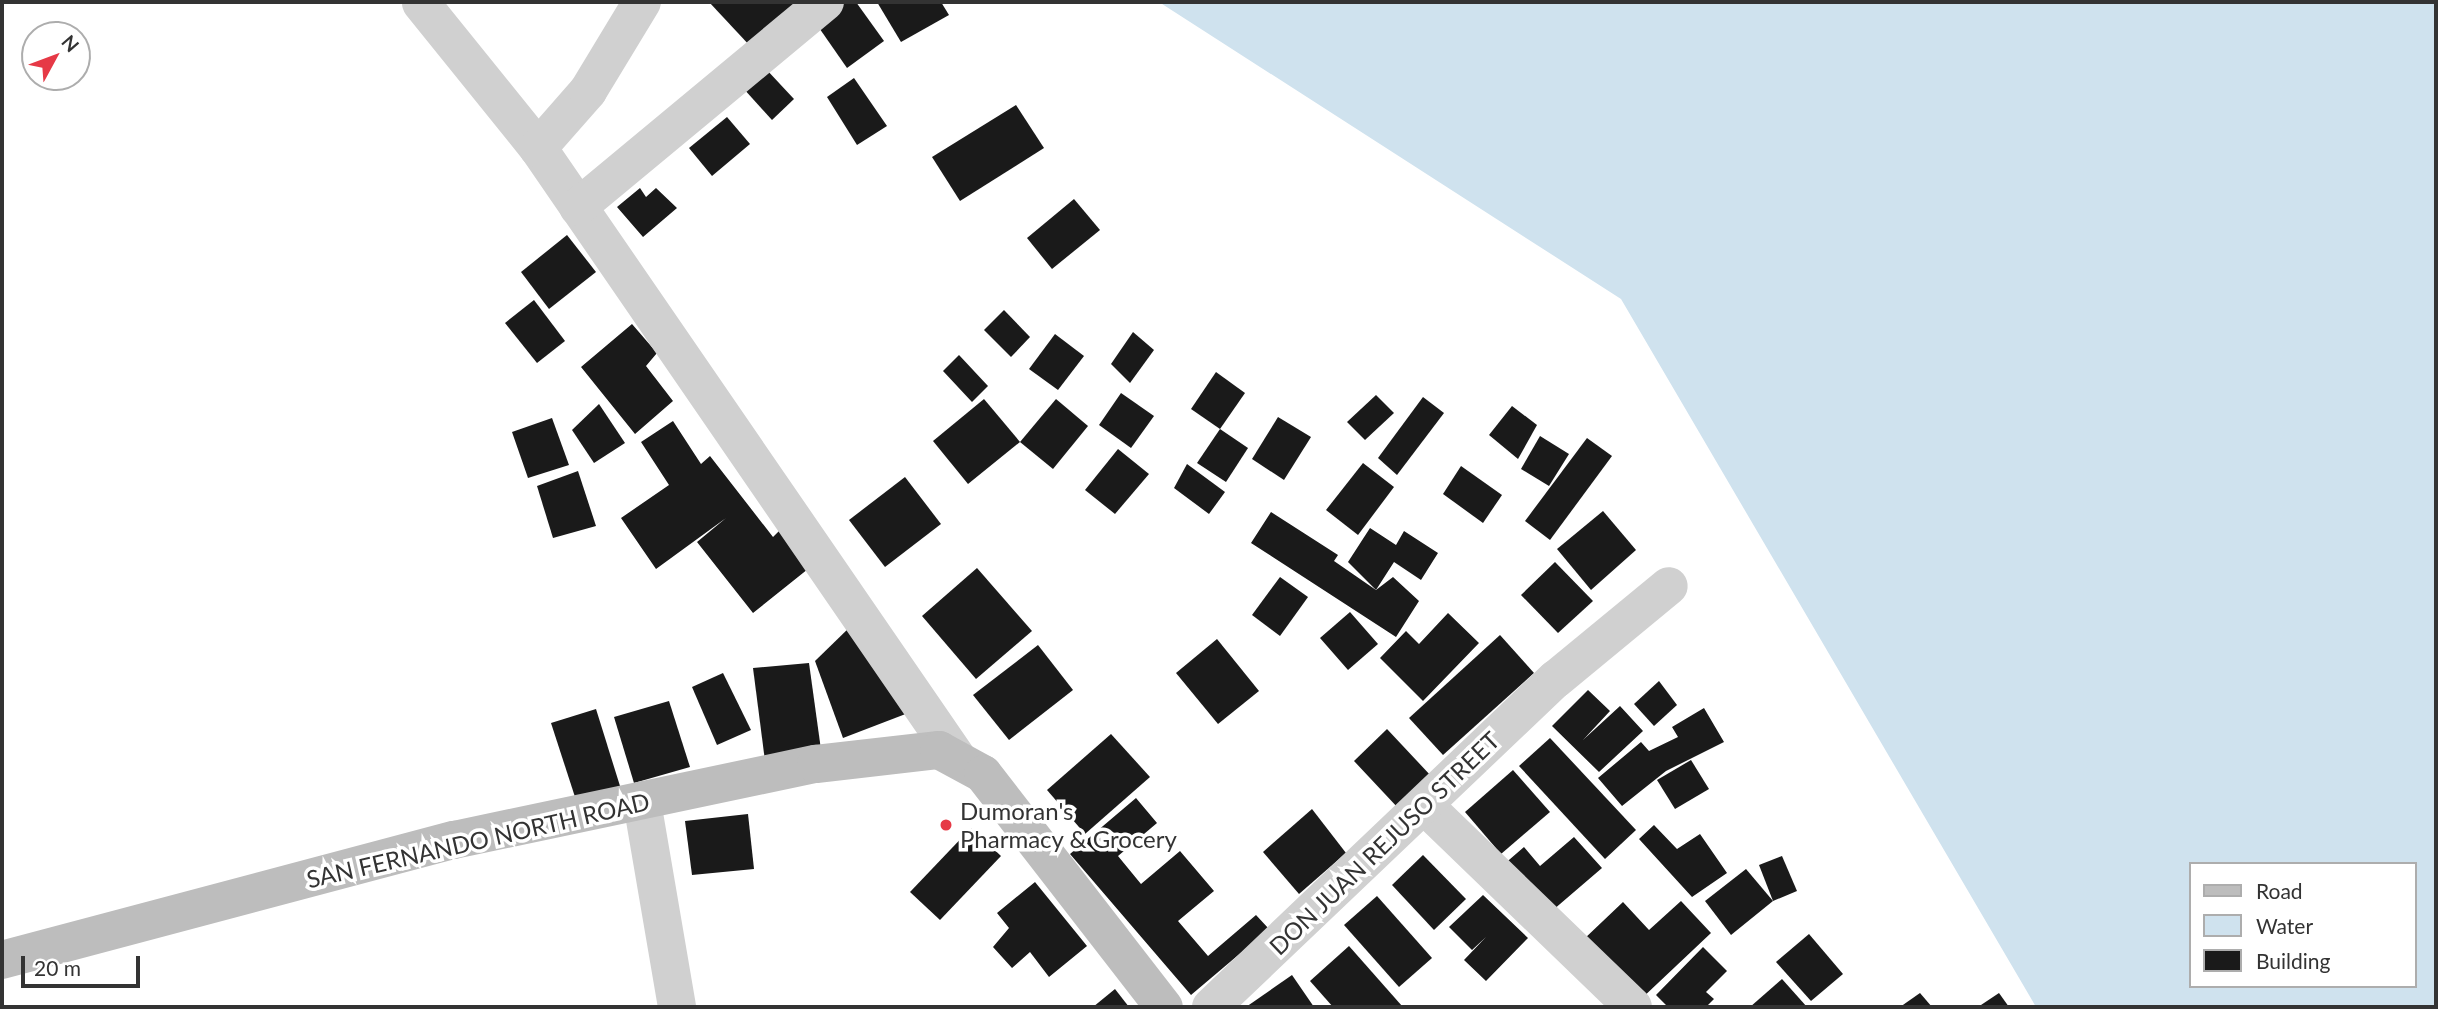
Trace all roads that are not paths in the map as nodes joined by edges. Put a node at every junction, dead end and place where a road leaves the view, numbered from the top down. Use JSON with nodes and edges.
{"nodes":[{"id":1,"x":642,"y":2,"type":"edge"},
{"id":2,"x":825,"y":2,"type":"edge"},
{"id":3,"x":421,"y":3,"type":"edge"},
{"id":4,"x":538,"y":148,"type":"junction"},
{"id":5,"x":578,"y":207,"type":"junction"},
{"id":6,"x":1669,"y":586,"type":"dead end"},
{"id":7,"x":958,"y":759,"type":"junction"},
{"id":8,"x":642,"y":802,"type":"junction"},
{"id":9,"x":1425,"y":806,"type":"junction"},
{"id":10,"x":2,"y":960,"type":"edge"},
{"id":11,"x":677,"y":1007,"type":"edge"},
{"id":12,"x":1164,"y":1007,"type":"edge"},
{"id":13,"x":1211,"y":1007,"type":"edge"},
{"id":14,"x":1633,"y":1007,"type":"edge"}],
"edges":[{"from":1,"to":4,"type":"street"},
{"from":2,"to":5,"type":"street"},
{"from":3,"to":4,"type":"street"},
{"from":4,"to":5,"type":"street"},
{"from":5,"to":7,"type":"street"},
{"from":6,"to":9,"type":"street","name":"DON JUAN REJUSO STREET"},
{"from":7,"to":8,"type":"main road","name":"SAN FERNANDO NORTH ROAD"},
{"from":7,"to":12,"type":"main road"},
{"from":8,"to":10,"type":"main road","name":"SAN FERNANDO NORTH ROAD"},
{"from":8,"to":11,"type":"street"},
{"from":9,"to":13,"type":"street","name":"DON JUAN REJUSO STREET"},
{"from":9,"to":14,"type":"street"}]}
